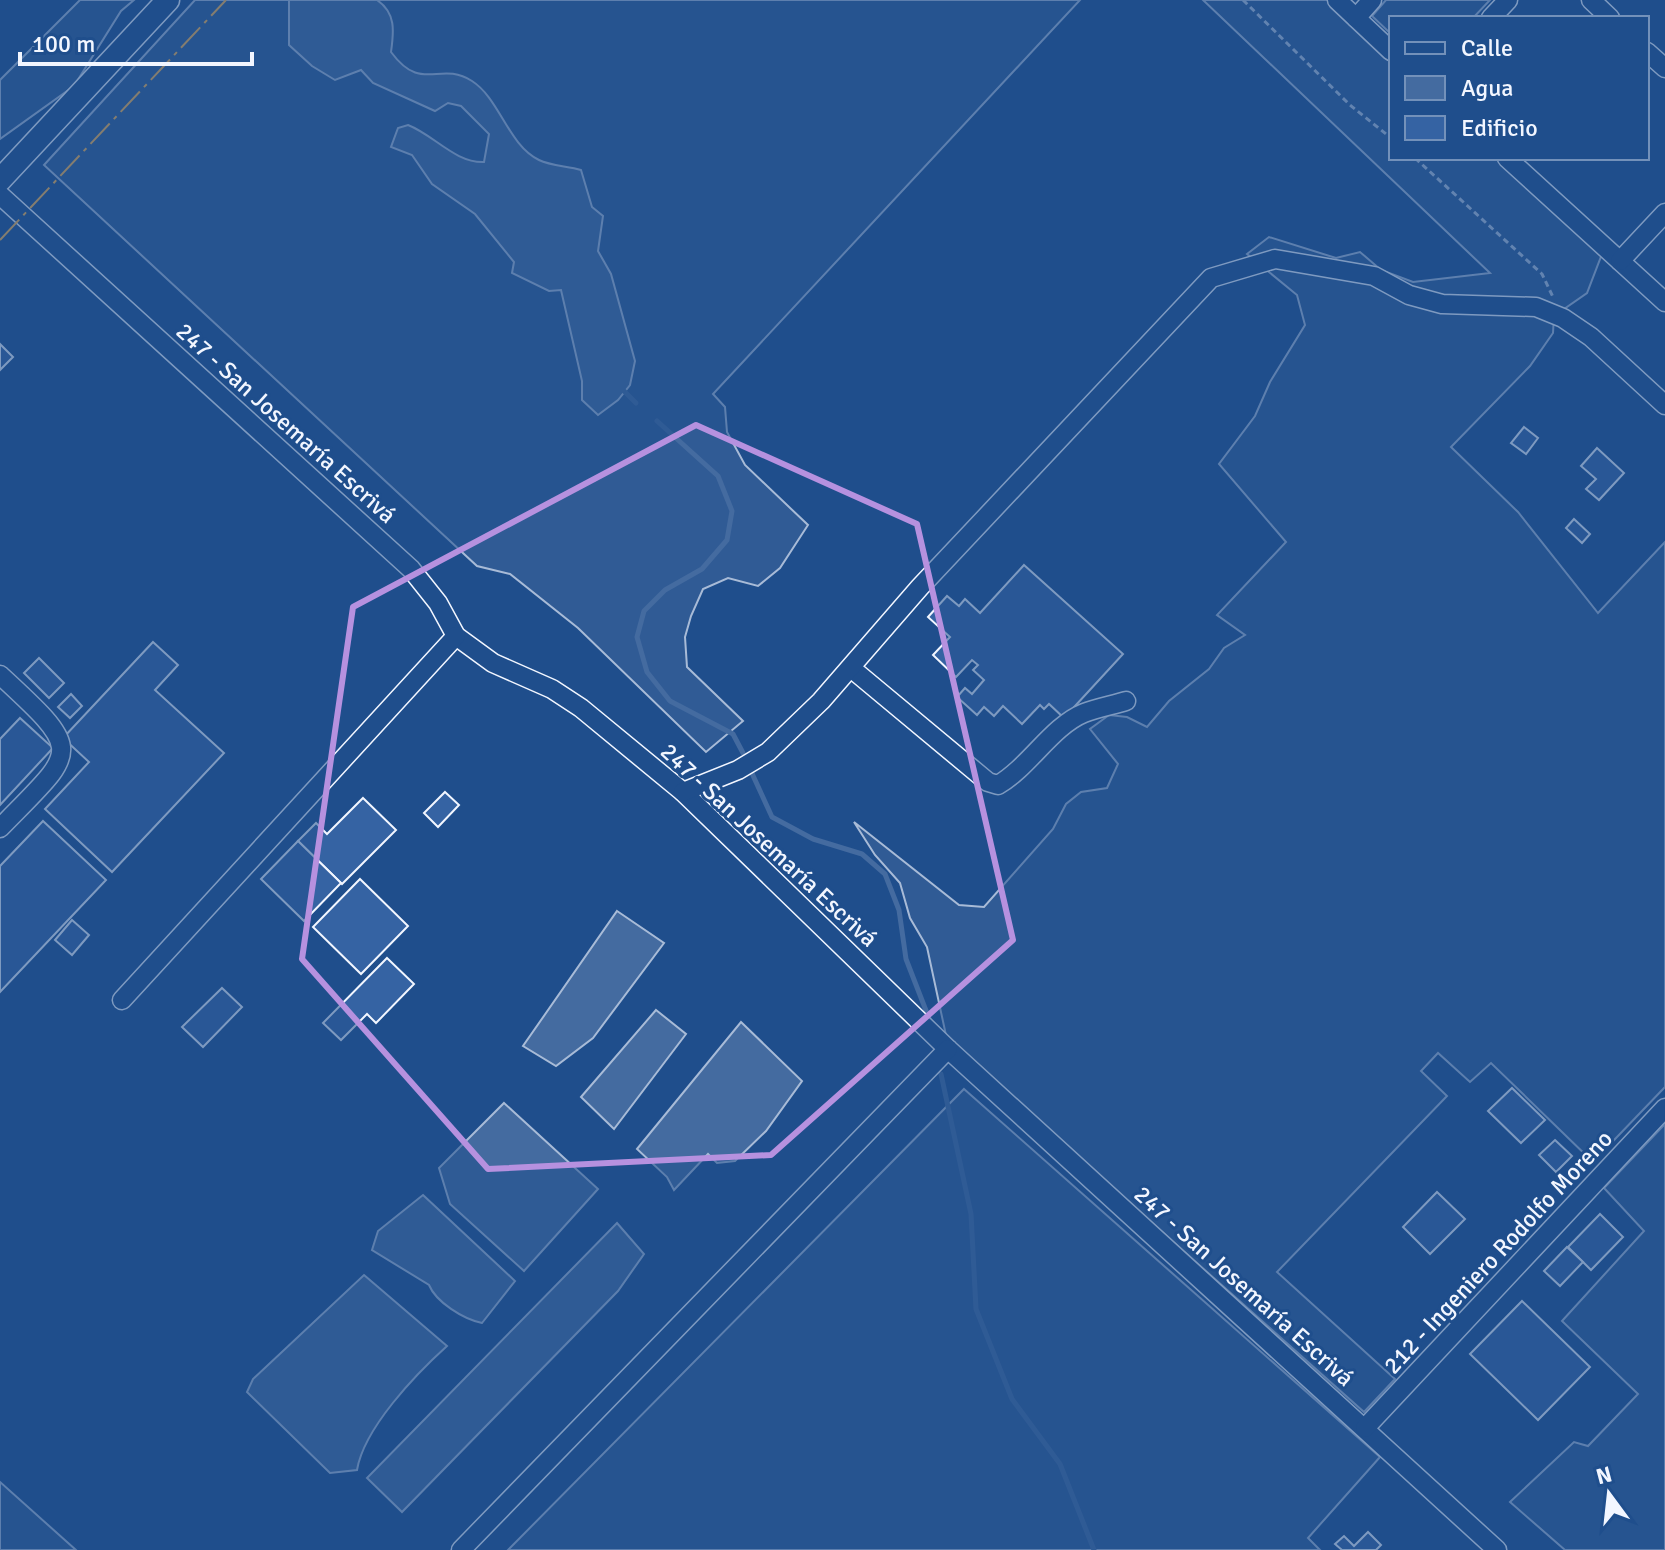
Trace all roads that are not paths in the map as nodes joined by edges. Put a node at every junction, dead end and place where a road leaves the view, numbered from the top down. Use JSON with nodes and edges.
{"nodes":[{"id":1,"x":168,"y":0,"type":"edge"},
{"id":2,"x":1337,"y":0,"type":"edge"},
{"id":3,"x":1372,"y":0,"type":"edge"},
{"id":4,"x":1508,"y":0,"type":"edge"},
{"id":5,"x":1591,"y":0,"type":"edge"},
{"id":6,"x":1493,"y":16,"type":"edge"},
{"id":7,"x":1608,"y":16,"type":"edge"},
{"id":8,"x":1356,"y":18,"type":"junction"},
{"id":9,"x":1389,"y":49,"type":"edge"},
{"id":10,"x":1649,"y":54,"type":"edge"},
{"id":11,"x":1665,"y":68,"type":"edge"},
{"id":12,"x":1509,"y":160,"type":"edge"},
{"id":13,"x":0,"y":180,"type":"edge"},
{"id":14,"x":0,"y":195,"type":"edge"},
{"id":15,"x":1665,"y":213,"type":"edge"},
{"id":16,"x":1620,"y":261,"type":"junction"},
{"id":17,"x":1665,"y":302,"type":"edge"},
{"id":18,"x":1665,"y":405,"type":"edge"},
{"id":19,"x":456,"y":636,"type":"junction"},
{"id":20,"x":851,"y":668,"type":"junction"},
{"id":21,"x":0,"y":675,"type":"edge"},
{"id":22,"x":1126,"y":701,"type":"dead end"},
{"id":23,"x":683,"y":792,"type":"junction"},
{"id":24,"x":0,"y":828,"type":"edge"},
{"id":25,"x":122,"y":1000,"type":"dead end"},
{"id":26,"x":948,"y":1049,"type":"junction"},
{"id":27,"x":1665,"y":1108,"type":"edge"},
{"id":28,"x":1365,"y":1428,"type":"junction"},
{"id":29,"x":461,"y":1550,"type":"edge"},
{"id":30,"x":1497,"y":1550,"type":"edge"}],
"edges":[{"from":1,"to":13,"type":"main road"},
{"from":2,"to":8,"type":"street"},
{"from":3,"to":8,"type":"street"},
{"from":4,"to":6,"type":"street"},
{"from":5,"to":7,"type":"street"},
{"from":8,"to":9,"type":"street"},
{"from":10,"to":11,"type":"street"},
{"from":12,"to":16,"type":"street"},
{"from":14,"to":19,"type":"street","name":"247 - San Josemaría Escrivá"},
{"from":15,"to":16,"type":"street"},
{"from":16,"to":17,"type":"street"},
{"from":18,"to":20,"type":"street"},
{"from":19,"to":23,"type":"street","name":"247 - San Josemaría Escrivá"},
{"from":19,"to":25,"type":"street"},
{"from":20,"to":22,"type":"street"},
{"from":20,"to":23,"type":"street"},
{"from":21,"to":24,"type":"street"},
{"from":23,"to":26,"type":"street","name":"247 - San Josemaría Escrivá"},
{"from":26,"to":28,"type":"street","name":"247 - San Josemaría Escrivá"},
{"from":26,"to":29,"type":"street"},
{"from":27,"to":28,"type":"street","name":"212 - Ingeniero Rodolfo Moreno"},
{"from":28,"to":30,"type":"street","name":"247 - San Josemaría Escrivá"}]}
